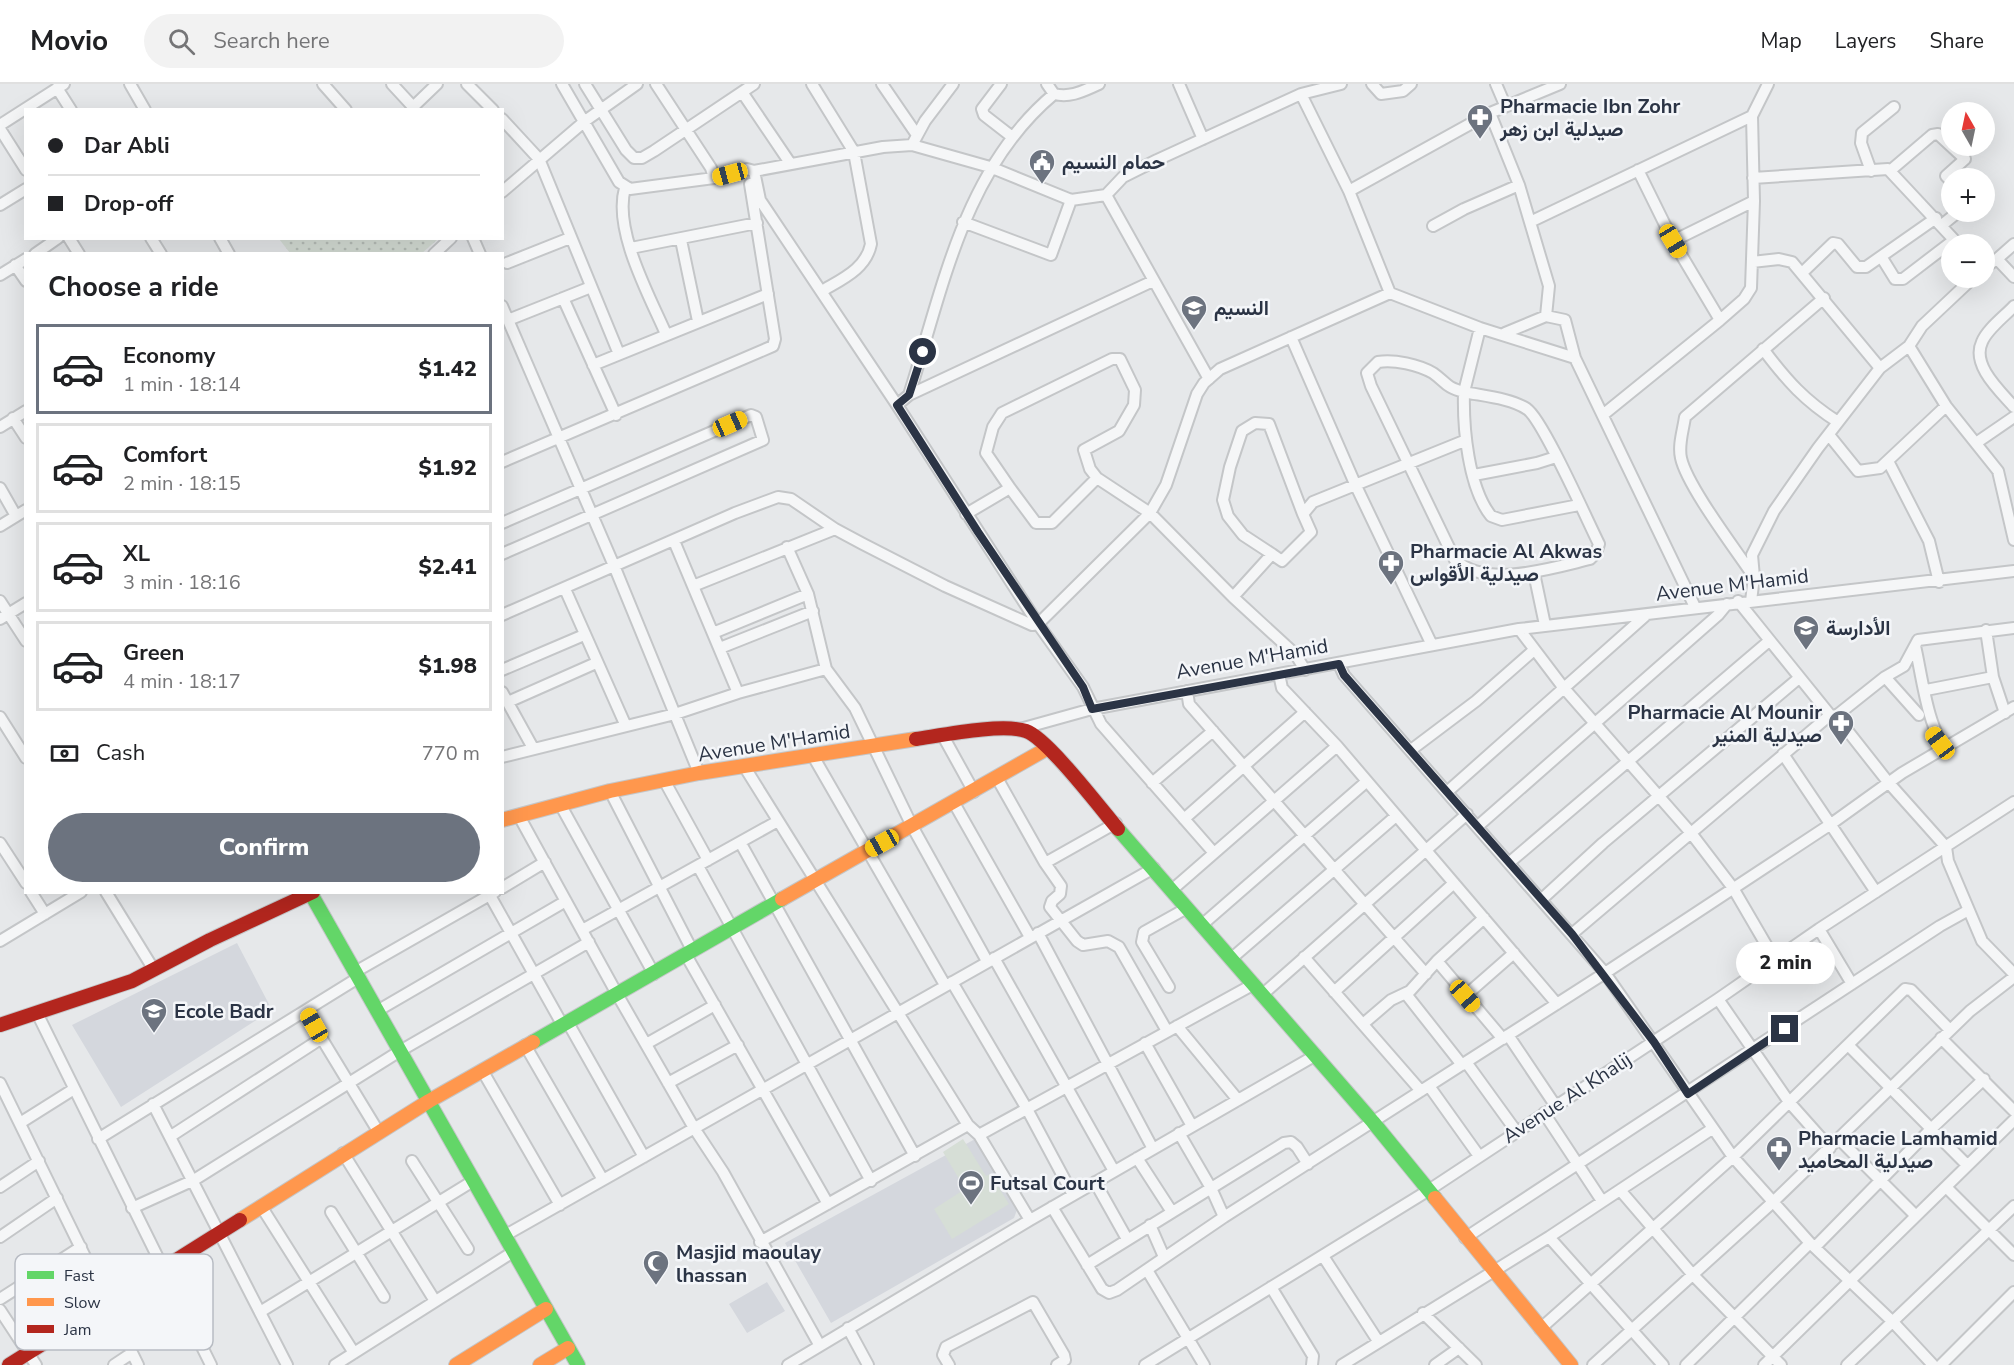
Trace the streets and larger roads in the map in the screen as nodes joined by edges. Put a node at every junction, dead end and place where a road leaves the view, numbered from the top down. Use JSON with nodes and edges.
{"nodes":[{"id":1,"x":130,"y":84,"type":"edge"},
{"id":2,"x":323,"y":84,"type":"edge"},
{"id":3,"x":392,"y":84,"type":"edge"},
{"id":4,"x":437,"y":84,"type":"edge"},
{"id":5,"x":467,"y":84,"type":"edge"},
{"id":6,"x":562,"y":84,"type":"edge"},
{"id":7,"x":585,"y":84,"type":"edge"},
{"id":8,"x":637,"y":84,"type":"edge"},
{"id":9,"x":656,"y":84,"type":"edge"},
{"id":10,"x":754,"y":84,"type":"edge"},
{"id":11,"x":812,"y":84,"type":"edge"},
{"id":12,"x":882,"y":84,"type":"edge"},
{"id":13,"x":953,"y":84,"type":"edge"},
{"id":14,"x":1001,"y":84,"type":"edge"},
{"id":15,"x":1047,"y":84,"type":"edge"},
{"id":16,"x":1099,"y":84,"type":"edge"},
{"id":17,"x":1179,"y":84,"type":"edge"},
{"id":18,"x":1341,"y":84,"type":"edge"},
{"id":19,"x":1372,"y":84,"type":"edge"},
{"id":20,"x":1411,"y":84,"type":"edge"},
{"id":21,"x":1496,"y":84,"type":"edge"},
{"id":22,"x":1560,"y":84,"type":"edge"},
{"id":23,"x":1768,"y":84,"type":"edge"},
{"id":24,"x":61,"y":86,"type":"edge"},
{"id":25,"x":742,"y":92,"type":"junction"},
{"id":26,"x":1054,"y":94,"type":"junction"},
{"id":27,"x":1301,"y":94,"type":"junction"},
{"id":28,"x":1505,"y":105,"type":"junction"},
{"id":29,"x":1894,"y":107,"type":"dead end"},
{"id":30,"x":28,"y":108,"type":"edge"},
{"id":31,"x":69,"y":108,"type":"edge"},
{"id":32,"x":143,"y":108,"type":"edge"},
{"id":33,"x":344,"y":108,"type":"edge"},
{"id":34,"x":414,"y":108,"type":"edge"},
{"id":35,"x":491,"y":108,"type":"edge"},
{"id":36,"x":602,"y":108,"type":"junction"},
{"id":37,"x":24,"y":111,"type":"edge"},
{"id":38,"x":1490,"y":113,"type":"junction"},
{"id":39,"x":1752,"y":116,"type":"junction"},
{"id":40,"x":504,"y":121,"type":"edge"},
{"id":41,"x":585,"y":121,"type":"junction"},
{"id":42,"x":0,"y":127,"type":"edge"},
{"id":43,"x":685,"y":129,"type":"junction"},
{"id":44,"x":1011,"y":136,"type":"junction"},
{"id":45,"x":1203,"y":139,"type":"junction"},
{"id":46,"x":915,"y":140,"type":"junction"},
{"id":47,"x":854,"y":152,"type":"junction"},
{"id":48,"x":539,"y":159,"type":"junction"},
{"id":49,"x":790,"y":163,"type":"junction"},
{"id":50,"x":24,"y":167,"type":"edge"},
{"id":51,"x":990,"y":167,"type":"junction"},
{"id":52,"x":1955,"y":168,"type":"edge"},
{"id":53,"x":751,"y":170,"type":"junction"},
{"id":54,"x":1638,"y":170,"type":"junction"},
{"id":55,"x":1891,"y":170,"type":"junction"},
{"id":56,"x":1871,"y":171,"type":"junction"},
{"id":57,"x":714,"y":178,"type":"junction"},
{"id":58,"x":1753,"y":178,"type":"junction"},
{"id":59,"x":1519,"y":185,"type":"junction"},
{"id":60,"x":626,"y":188,"type":"junction"},
{"id":61,"x":24,"y":190,"type":"edge"},
{"id":62,"x":504,"y":190,"type":"edge"},
{"id":63,"x":1349,"y":191,"type":"junction"},
{"id":64,"x":1106,"y":195,"type":"junction"},
{"id":65,"x":1071,"y":200,"type":"junction"},
{"id":66,"x":1754,"y":201,"type":"junction"},
{"id":67,"x":0,"y":205,"type":"edge"},
{"id":68,"x":1939,"y":221,"type":"junction"},
{"id":69,"x":963,"y":222,"type":"junction"},
{"id":70,"x":1530,"y":222,"type":"junction"},
{"id":71,"x":756,"y":223,"type":"junction"},
{"id":72,"x":1433,"y":226,"type":"dead end"},
{"id":73,"x":1950,"y":234,"type":"edge"},
{"id":74,"x":570,"y":238,"type":"junction"},
{"id":75,"x":55,"y":240,"type":"edge"},
{"id":76,"x":449,"y":240,"type":"edge"},
{"id":77,"x":681,"y":240,"type":"junction"},
{"id":78,"x":1673,"y":241,"type":"junction"},
{"id":79,"x":2014,"y":244,"type":"edge"},
{"id":80,"x":631,"y":248,"type":"junction"},
{"id":81,"x":37,"y":252,"type":"edge"},
{"id":82,"x":436,"y":252,"type":"edge"},
{"id":83,"x":1941,"y":252,"type":"edge"},
{"id":84,"x":1882,"y":258,"type":"junction"},
{"id":85,"x":1997,"y":259,"type":"joint"},
{"id":86,"x":24,"y":260,"type":"edge"},
{"id":87,"x":1752,"y":262,"type":"junction"},
{"id":88,"x":507,"y":263,"type":"dead end"},
{"id":89,"x":15,"y":266,"type":"junction"},
{"id":90,"x":1802,"y":273,"type":"junction"},
{"id":91,"x":0,"y":275,"type":"edge"},
{"id":92,"x":2014,"y":277,"type":"edge"},
{"id":93,"x":24,"y":278,"type":"edge"},
{"id":94,"x":1153,"y":281,"type":"junction"},
{"id":95,"x":591,"y":287,"type":"junction"},
{"id":96,"x":1962,"y":288,"type":"edge"},
{"id":97,"x":822,"y":291,"type":"junction"},
{"id":98,"x":1390,"y":293,"type":"junction"},
{"id":99,"x":768,"y":294,"type":"junction"},
{"id":100,"x":563,"y":298,"type":"junction"},
{"id":101,"x":1824,"y":298,"type":"junction"},
{"id":102,"x":2014,"y":306,"type":"edge"},
{"id":103,"x":504,"y":311,"type":"edge"},
{"id":104,"x":1546,"y":316,"type":"junction"},
{"id":105,"x":508,"y":320,"type":"junction"},
{"id":106,"x":1720,"y":320,"type":"junction"},
{"id":107,"x":698,"y":321,"type":"junction"},
{"id":108,"x":1480,"y":328,"type":"junction"},
{"id":109,"x":1505,"y":333,"type":"junction"},
{"id":110,"x":666,"y":334,"type":"junction"},
{"id":111,"x":1291,"y":338,"type":"junction"},
{"id":112,"x":1909,"y":346,"type":"junction"},
{"id":113,"x":1763,"y":349,"type":"junction"},
{"id":114,"x":619,"y":354,"type":"junction"},
{"id":115,"x":1575,"y":358,"type":"junction"},
{"id":116,"x":593,"y":365,"type":"junction"},
{"id":117,"x":1880,"y":368,"type":"junction"},
{"id":118,"x":1209,"y":379,"type":"junction"},
{"id":119,"x":1464,"y":392,"type":"junction"},
{"id":120,"x":909,"y":395,"type":"junction"},
{"id":121,"x":897,"y":405,"type":"junction"},
{"id":122,"x":1946,"y":405,"type":"junction"},
{"id":123,"x":2014,"y":407,"type":"edge"},
{"id":124,"x":24,"y":412,"type":"edge"},
{"id":125,"x":1604,"y":414,"type":"junction"},
{"id":126,"x":616,"y":415,"type":"junction"},
{"id":127,"x":2014,"y":417,"type":"edge"},
{"id":128,"x":13,"y":418,"type":"junction"},
{"id":129,"x":1838,"y":422,"type":"junction"},
{"id":130,"x":0,"y":427,"type":"edge"},
{"id":131,"x":24,"y":435,"type":"edge"},
{"id":132,"x":1829,"y":435,"type":"junction"},
{"id":133,"x":560,"y":439,"type":"junction"},
{"id":134,"x":1464,"y":441,"type":"junction"},
{"id":135,"x":1976,"y":443,"type":"junction"},
{"id":136,"x":1556,"y":457,"type":"junction"},
{"id":137,"x":504,"y":461,"type":"edge"},
{"id":138,"x":1888,"y":462,"type":"junction"},
{"id":139,"x":1406,"y":463,"type":"junction"},
{"id":140,"x":1474,"y":475,"type":"junction"},
{"id":141,"x":1097,"y":478,"type":"junction"},
{"id":142,"x":1356,"y":486,"type":"junction"},
{"id":143,"x":0,"y":488,"type":"edge"},
{"id":144,"x":1010,"y":488,"type":"junction"},
{"id":145,"x":582,"y":489,"type":"junction"},
{"id":146,"x":1580,"y":505,"type":"junction"},
{"id":147,"x":21,"y":513,"type":"edge"},
{"id":148,"x":1150,"y":513,"type":"junction"},
{"id":149,"x":966,"y":514,"type":"junction"},
{"id":150,"x":1303,"y":514,"type":"junction"},
{"id":151,"x":593,"y":516,"type":"junction"},
{"id":152,"x":504,"y":522,"type":"edge"},
{"id":153,"x":0,"y":526,"type":"edge"},
{"id":154,"x":835,"y":529,"type":"junction"},
{"id":155,"x":2014,"y":540,"type":"edge"},
{"id":156,"x":674,"y":541,"type":"junction"},
{"id":157,"x":787,"y":547,"type":"junction"},
{"id":158,"x":504,"y":553,"type":"edge"},
{"id":159,"x":1272,"y":554,"type":"junction"},
{"id":160,"x":615,"y":568,"type":"junction"},
{"id":161,"x":2014,"y":571,"type":"edge"},
{"id":162,"x":1533,"y":573,"type":"junction"},
{"id":163,"x":1754,"y":577,"type":"junction"},
{"id":164,"x":1939,"y":582,"type":"junction"},
{"id":165,"x":693,"y":586,"type":"junction"},
{"id":166,"x":565,"y":589,"type":"junction"},
{"id":167,"x":808,"y":594,"type":"junction"},
{"id":168,"x":1233,"y":597,"type":"junction"},
{"id":169,"x":1751,"y":600,"type":"junction"},
{"id":170,"x":0,"y":601,"type":"edge"},
{"id":171,"x":1733,"y":602,"type":"junction"},
{"id":172,"x":24,"y":604,"type":"edge"},
{"id":173,"x":1695,"y":607,"type":"junction"},
{"id":174,"x":813,"y":611,"type":"junction"},
{"id":175,"x":504,"y":614,"type":"edge"},
{"id":176,"x":4,"y":616,"type":"edge"},
{"id":177,"x":1645,"y":616,"type":"junction"},
{"id":178,"x":1038,"y":624,"type":"junction"},
{"id":179,"x":1545,"y":625,"type":"junction"},
{"id":180,"x":2014,"y":628,"type":"edge"},
{"id":181,"x":1519,"y":629,"type":"junction"},
{"id":182,"x":1986,"y":630,"type":"junction"},
{"id":183,"x":713,"y":633,"type":"junction"},
{"id":184,"x":584,"y":635,"type":"junction"},
{"id":185,"x":24,"y":639,"type":"edge"},
{"id":186,"x":1769,"y":642,"type":"junction"},
{"id":187,"x":1431,"y":644,"type":"junction"},
{"id":188,"x":1915,"y":645,"type":"junction"},
{"id":189,"x":720,"y":648,"type":"junction"},
{"id":190,"x":1534,"y":650,"type":"junction"},
{"id":191,"x":596,"y":663,"type":"junction"},
{"id":192,"x":1339,"y":664,"type":"junction"},
{"id":193,"x":504,"y":669,"type":"edge"},
{"id":194,"x":826,"y":669,"type":"junction"},
{"id":195,"x":1305,"y":670,"type":"junction"},
{"id":196,"x":1279,"y":674,"type":"junction"},
{"id":197,"x":1886,"y":677,"type":"junction"},
{"id":198,"x":1993,"y":677,"type":"junction"},
{"id":199,"x":1799,"y":678,"type":"junction"},
{"id":200,"x":1563,"y":687,"type":"junction"},
{"id":201,"x":1926,"y":690,"type":"junction"},
{"id":202,"x":1187,"y":691,"type":"junction"},
{"id":203,"x":738,"y":693,"type":"junction"},
{"id":204,"x":504,"y":695,"type":"edge"},
{"id":205,"x":508,"y":702,"type":"junction"},
{"id":206,"x":1092,"y":709,"type":"junction"},
{"id":207,"x":1930,"y":710,"type":"junction"},
{"id":208,"x":2009,"y":710,"type":"edge"},
{"id":209,"x":1305,"y":712,"type":"junction"},
{"id":210,"x":675,"y":714,"type":"junction"},
{"id":211,"x":1833,"y":715,"type":"junction"},
{"id":212,"x":1919,"y":715,"type":"junction"},
{"id":213,"x":0,"y":717,"type":"edge"},
{"id":214,"x":1595,"y":723,"type":"junction"},
{"id":215,"x":625,"y":724,"type":"junction"},
{"id":216,"x":1020,"y":729,"type":"junction"},
{"id":217,"x":1213,"y":731,"type":"junction"},
{"id":218,"x":943,"y":736,"type":"junction"},
{"id":219,"x":1337,"y":746,"type":"junction"},
{"id":220,"x":1943,"y":746,"type":"junction"},
{"id":221,"x":874,"y":747,"type":"junction"},
{"id":222,"x":533,"y":748,"type":"junction"},
{"id":223,"x":1048,"y":748,"type":"junction"},
{"id":224,"x":1411,"y":750,"type":"junction"},
{"id":225,"x":1783,"y":754,"type":"junction"},
{"id":226,"x":24,"y":755,"type":"edge"},
{"id":227,"x":504,"y":756,"type":"edge"},
{"id":228,"x":813,"y":756,"type":"junction"},
{"id":229,"x":1629,"y":760,"type":"junction"},
{"id":230,"x":1244,"y":765,"type":"junction"},
{"id":231,"x":744,"y":766,"type":"junction"},
{"id":232,"x":699,"y":773,"type":"junction"},
{"id":233,"x":997,"y":778,"type":"junction"},
{"id":234,"x":664,"y":780,"type":"junction"},
{"id":235,"x":1366,"y":782,"type":"junction"},
{"id":236,"x":1888,"y":782,"type":"junction"},
{"id":237,"x":1152,"y":783,"type":"junction"},
{"id":238,"x":610,"y":791,"type":"junction"},
{"id":239,"x":974,"y":792,"type":"junction"},
{"id":240,"x":1448,"y":792,"type":"junction"},
{"id":241,"x":1659,"y":795,"type":"junction"},
{"id":242,"x":1276,"y":801,"type":"junction"},
{"id":243,"x":2014,"y":802,"type":"edge"},
{"id":244,"x":954,"y":803,"type":"junction"},
{"id":245,"x":560,"y":804,"type":"junction"},
{"id":246,"x":1467,"y":814,"type":"junction"},
{"id":247,"x":519,"y":816,"type":"junction"},
{"id":248,"x":1396,"y":816,"type":"junction"},
{"id":249,"x":1184,"y":819,"type":"junction"},
{"id":250,"x":504,"y":820,"type":"edge"},
{"id":251,"x":778,"y":821,"type":"junction"},
{"id":252,"x":1116,"y":823,"type":"junction"},
{"id":253,"x":1831,"y":824,"type":"junction"},
{"id":254,"x":912,"y":826,"type":"junction"},
{"id":255,"x":1478,"y":826,"type":"junction"},
{"id":256,"x":1691,"y":833,"type":"junction"},
{"id":257,"x":1306,"y":834,"type":"junction"},
{"id":258,"x":740,"y":842,"type":"junction"},
{"id":259,"x":0,"y":843,"type":"edge"},
{"id":260,"x":1946,"y":847,"type":"junction"},
{"id":261,"x":1426,"y":850,"type":"junction"},
{"id":262,"x":867,"y":851,"type":"junction"},
{"id":263,"x":1214,"y":853,"type":"junction"},
{"id":264,"x":708,"y":860,"type":"junction"},
{"id":265,"x":545,"y":862,"type":"junction"},
{"id":266,"x":1510,"y":862,"type":"junction"},
{"id":267,"x":1045,"y":863,"type":"junction"},
{"id":268,"x":698,"y":866,"type":"junction"},
{"id":269,"x":1154,"y":868,"type":"junction"},
{"id":270,"x":1335,"y":870,"type":"junction"},
{"id":271,"x":24,"y":880,"type":"edge"},
{"id":272,"x":816,"y":881,"type":"junction"},
{"id":273,"x":1454,"y":884,"type":"junction"},
{"id":274,"x":661,"y":886,"type":"junction"},
{"id":275,"x":504,"y":887,"type":"edge"},
{"id":276,"x":1733,"y":888,"type":"junction"},
{"id":277,"x":1173,"y":889,"type":"junction"},
{"id":278,"x":1876,"y":892,"type":"junction"},
{"id":279,"x":32,"y":894,"type":"edge"},
{"id":280,"x":78,"y":894,"type":"edge"},
{"id":281,"x":107,"y":894,"type":"edge"},
{"id":282,"x":310,"y":894,"type":"edge"},
{"id":283,"x":313,"y":894,"type":"edge"},
{"id":284,"x":491,"y":894,"type":"edge"},
{"id":285,"x":1542,"y":899,"type":"junction"},
{"id":286,"x":566,"y":901,"type":"junction"},
{"id":287,"x":1364,"y":903,"type":"junction"},
{"id":288,"x":773,"y":906,"type":"junction"},
{"id":289,"x":1187,"y":908,"type":"junction"},
{"id":290,"x":619,"y":911,"type":"junction"},
{"id":291,"x":1967,"y":911,"type":"junction"},
{"id":292,"x":45,"y":914,"type":"junction"},
{"id":293,"x":1484,"y":918,"type":"junction"},
{"id":294,"x":1059,"y":920,"type":"junction"},
{"id":295,"x":1203,"y":924,"type":"junction"},
{"id":296,"x":734,"y":928,"type":"junction"},
{"id":297,"x":1819,"y":929,"type":"junction"},
{"id":298,"x":582,"y":930,"type":"junction"},
{"id":299,"x":1572,"y":934,"type":"junction"},
{"id":300,"x":512,"y":935,"type":"junction"},
{"id":301,"x":1034,"y":935,"type":"junction"},
{"id":302,"x":1394,"y":937,"type":"junction"},
{"id":303,"x":0,"y":941,"type":"edge"},
{"id":304,"x":589,"y":942,"type":"junction"},
{"id":305,"x":689,"y":953,"type":"junction"},
{"id":306,"x":1514,"y":953,"type":"junction"},
{"id":307,"x":1304,"y":957,"type":"junction"},
{"id":308,"x":1232,"y":958,"type":"junction"},
{"id":309,"x":991,"y":960,"type":"junction"},
{"id":310,"x":1775,"y":960,"type":"junction"},
{"id":311,"x":1437,"y":961,"type":"junction"},
{"id":312,"x":154,"y":969,"type":"junction"},
{"id":313,"x":1605,"y":973,"type":"junction"},
{"id":314,"x":654,"y":974,"type":"junction"},
{"id":315,"x":1426,"y":974,"type":"junction"},
{"id":316,"x":357,"y":975,"type":"junction"},
{"id":317,"x":534,"y":975,"type":"junction"},
{"id":318,"x":2014,"y":976,"type":"edge"},
{"id":319,"x":948,"y":984,"type":"junction"},
{"id":320,"x":1852,"y":984,"type":"junction"},
{"id":321,"x":1169,"y":987,"type":"dead end"},
{"id":322,"x":1259,"y":989,"type":"junction"},
{"id":323,"x":1334,"y":992,"type":"junction"},
{"id":324,"x":617,"y":994,"type":"junction"},
{"id":325,"x":1406,"y":994,"type":"junction"},
{"id":326,"x":1465,"y":996,"type":"junction"},
{"id":327,"x":1718,"y":999,"type":"junction"},
{"id":328,"x":1557,"y":1004,"type":"junction"},
{"id":329,"x":715,"y":1005,"type":"junction"},
{"id":330,"x":305,"y":1011,"type":"junction"},
{"id":331,"x":377,"y":1011,"type":"junction"},
{"id":332,"x":37,"y":1013,"type":"junction"},
{"id":333,"x":897,"y":1013,"type":"junction"},
{"id":334,"x":564,"y":1022,"type":"junction"},
{"id":335,"x":1363,"y":1024,"type":"junction"},
{"id":336,"x":0,"y":1025,"type":"edge"},
{"id":337,"x":1172,"y":1029,"type":"junction"},
{"id":338,"x":1950,"y":1030,"type":"junction"},
{"id":339,"x":1505,"y":1037,"type":"junction"},
{"id":340,"x":321,"y":1038,"type":"junction"},
{"id":341,"x":1941,"y":1038,"type":"junction"},
{"id":342,"x":850,"y":1040,"type":"junction"},
{"id":343,"x":1654,"y":1042,"type":"junction"},
{"id":344,"x":1145,"y":1043,"type":"junction"},
{"id":345,"x":646,"y":1044,"type":"junction"},
{"id":346,"x":738,"y":1045,"type":"junction"},
{"id":347,"x":1848,"y":1045,"type":"junction"},
{"id":348,"x":525,"y":1046,"type":"junction"},
{"id":349,"x":400,"y":1051,"type":"junction"},
{"id":350,"x":1752,"y":1051,"type":"junction"},
{"id":351,"x":1316,"y":1056,"type":"junction"},
{"id":352,"x":1107,"y":1064,"type":"junction"},
{"id":353,"x":1464,"y":1064,"type":"junction"},
{"id":354,"x":806,"y":1065,"type":"junction"},
{"id":355,"x":482,"y":1070,"type":"junction"},
{"id":356,"x":1984,"y":1079,"type":"junction"},
{"id":357,"x":0,"y":1083,"type":"edge"},
{"id":358,"x":348,"y":1083,"type":"junction"},
{"id":359,"x":668,"y":1083,"type":"junction"},
{"id":360,"x":1067,"y":1087,"type":"junction"},
{"id":361,"x":1889,"y":1088,"type":"junction"},
{"id":362,"x":74,"y":1089,"type":"junction"},
{"id":363,"x":1425,"y":1089,"type":"junction"},
{"id":364,"x":763,"y":1090,"type":"junction"},
{"id":365,"x":1688,"y":1094,"type":"junction"},
{"id":366,"x":1238,"y":1100,"type":"junction"},
{"id":367,"x":429,"y":1101,"type":"junction"},
{"id":368,"x":1789,"y":1102,"type":"junction"},
{"id":369,"x":153,"y":1104,"type":"junction"},
{"id":370,"x":1555,"y":1105,"type":"junction"},
{"id":371,"x":1027,"y":1109,"type":"junction"},
{"id":372,"x":2014,"y":1111,"type":"edge"},
{"id":373,"x":1544,"y":1113,"type":"junction"},
{"id":374,"x":2014,"y":1120,"type":"edge"},
{"id":375,"x":1373,"y":1122,"type":"junction"},
{"id":376,"x":20,"y":1123,"type":"junction"},
{"id":377,"x":968,"y":1125,"type":"junction"},
{"id":378,"x":1192,"y":1126,"type":"junction"},
{"id":379,"x":694,"y":1128,"type":"junction"},
{"id":380,"x":1932,"y":1128,"type":"junction"},
{"id":381,"x":1712,"y":1129,"type":"junction"},
{"id":382,"x":378,"y":1131,"type":"junction"},
{"id":383,"x":1516,"y":1131,"type":"junction"},
{"id":384,"x":1179,"y":1134,"type":"junction"},
{"id":385,"x":979,"y":1135,"type":"junction"},
{"id":386,"x":171,"y":1136,"type":"junction"},
{"id":387,"x":98,"y":1139,"type":"junction"},
{"id":388,"x":1839,"y":1139,"type":"junction"},
{"id":389,"x":1830,"y":1148,"type":"junction"},
{"id":390,"x":1153,"y":1149,"type":"junction"},
{"id":391,"x":344,"y":1153,"type":"junction"},
{"id":392,"x":915,"y":1156,"type":"junction"},
{"id":393,"x":1479,"y":1156,"type":"junction"},
{"id":394,"x":644,"y":1157,"type":"junction"},
{"id":395,"x":1733,"y":1157,"type":"junction"},
{"id":396,"x":1137,"y":1158,"type":"junction"},
{"id":397,"x":39,"y":1161,"type":"junction"},
{"id":398,"x":412,"y":1161,"type":"dead end"},
{"id":399,"x":1308,"y":1164,"type":"junction"},
{"id":400,"x":1577,"y":1164,"type":"junction"},
{"id":401,"x":1967,"y":1165,"type":"junction"},
{"id":402,"x":1114,"y":1171,"type":"junction"},
{"id":403,"x":194,"y":1180,"type":"junction"},
{"id":404,"x":473,"y":1180,"type":"junction"},
{"id":405,"x":603,"y":1180,"type":"junction"},
{"id":406,"x":871,"y":1181,"type":"junction"},
{"id":407,"x":1095,"y":1182,"type":"junction"},
{"id":408,"x":1881,"y":1182,"type":"junction"},
{"id":409,"x":0,"y":1187,"type":"edge"},
{"id":410,"x":1946,"y":1187,"type":"junction"},
{"id":411,"x":1211,"y":1188,"type":"junction"},
{"id":412,"x":1430,"y":1190,"type":"junction"},
{"id":413,"x":1620,"y":1190,"type":"junction"},
{"id":414,"x":1073,"y":1196,"type":"junction"},
{"id":415,"x":57,"y":1198,"type":"junction"},
{"id":416,"x":1602,"y":1201,"type":"junction"},
{"id":417,"x":1773,"y":1202,"type":"junction"},
{"id":418,"x":436,"y":1203,"type":"junction"},
{"id":419,"x":828,"y":1204,"type":"junction"},
{"id":420,"x":560,"y":1205,"type":"junction"},
{"id":421,"x":261,"y":1206,"type":"junction"},
{"id":422,"x":2014,"y":1206,"type":"edge"},
{"id":423,"x":1052,"y":1207,"type":"junction"},
{"id":424,"x":132,"y":1209,"type":"junction"},
{"id":425,"x":331,"y":1212,"type":"dead end"},
{"id":426,"x":1172,"y":1212,"type":"junction"},
{"id":427,"x":1916,"y":1216,"type":"junction"},
{"id":428,"x":1224,"y":1217,"type":"junction"},
{"id":429,"x":1030,"y":1220,"type":"junction"},
{"id":430,"x":1150,"y":1225,"type":"junction"},
{"id":431,"x":1654,"y":1227,"type":"junction"},
{"id":432,"x":1989,"y":1230,"type":"junction"},
{"id":433,"x":218,"y":1232,"type":"junction"},
{"id":434,"x":392,"y":1232,"type":"junction"},
{"id":435,"x":504,"y":1236,"type":"junction"},
{"id":436,"x":0,"y":1237,"type":"edge"},
{"id":437,"x":1550,"y":1237,"type":"junction"},
{"id":438,"x":1465,"y":1238,"type":"junction"},
{"id":439,"x":1127,"y":1239,"type":"junction"},
{"id":440,"x":760,"y":1242,"type":"junction"},
{"id":441,"x":1813,"y":1245,"type":"junction"},
{"id":442,"x":81,"y":1247,"type":"junction"},
{"id":443,"x":468,"y":1249,"type":"dead end"},
{"id":444,"x":513,"y":1252,"type":"junction"},
{"id":445,"x":356,"y":1253,"type":"junction"},
{"id":446,"x":70,"y":1254,"type":"edge"},
{"id":447,"x":84,"y":1254,"type":"edge"},
{"id":448,"x":155,"y":1254,"type":"edge"},
{"id":449,"x":184,"y":1254,"type":"edge"},
{"id":450,"x":2014,"y":1255,"type":"edge"},
{"id":451,"x":1323,"y":1256,"type":"junction"},
{"id":452,"x":1164,"y":1257,"type":"junction"},
{"id":453,"x":1087,"y":1265,"type":"junction"},
{"id":454,"x":1147,"y":1270,"type":"junction"},
{"id":455,"x":1493,"y":1272,"type":"junction"},
{"id":456,"x":1693,"y":1275,"type":"junction"},
{"id":457,"x":1851,"y":1282,"type":"junction"},
{"id":458,"x":308,"y":1283,"type":"junction"},
{"id":459,"x":1591,"y":1283,"type":"junction"},
{"id":460,"x":1271,"y":1287,"type":"junction"},
{"id":461,"x":15,"y":1289,"type":"edge"},
{"id":462,"x":2014,"y":1292,"type":"edge"},
{"id":463,"x":384,"y":1297,"type":"dead end"},
{"id":464,"x":0,"y":1299,"type":"edge"},
{"id":465,"x":435,"y":1301,"type":"junction"},
{"id":466,"x":546,"y":1309,"type":"junction"},
{"id":467,"x":0,"y":1310,"type":"edge"},
{"id":468,"x":260,"y":1312,"type":"junction"},
{"id":469,"x":1423,"y":1313,"type":"junction"},
{"id":470,"x":1733,"y":1318,"type":"junction"},
{"id":471,"x":1893,"y":1322,"type":"junction"},
{"id":472,"x":848,"y":1328,"type":"junction"},
{"id":473,"x":1540,"y":1329,"type":"junction"},
{"id":474,"x":1631,"y":1329,"type":"junction"},
{"id":475,"x":15,"y":1333,"type":"edge"},
{"id":476,"x":1188,"y":1337,"type":"junction"},
{"id":477,"x":1378,"y":1341,"type":"junction"},
{"id":478,"x":820,"y":1346,"type":"junction"},
{"id":479,"x":568,"y":1348,"type":"junction"},
{"id":480,"x":1460,"y":1348,"type":"junction"},
{"id":481,"x":131,"y":1350,"type":"edge"},
{"id":482,"x":203,"y":1350,"type":"edge"},
{"id":483,"x":132,"y":1353,"type":"junction"},
{"id":484,"x":354,"y":1353,"type":"junction"},
{"id":485,"x":1773,"y":1356,"type":"junction"},
{"id":486,"x":32,"y":1359,"type":"edge"},
{"id":487,"x":9,"y":1365,"type":"edge"},
{"id":488,"x":114,"y":1365,"type":"edge"},
{"id":489,"x":138,"y":1365,"type":"edge"},
{"id":490,"x":211,"y":1365,"type":"edge"},
{"id":491,"x":287,"y":1365,"type":"edge"},
{"id":492,"x":335,"y":1365,"type":"edge"},
{"id":493,"x":456,"y":1365,"type":"edge"},
{"id":494,"x":540,"y":1365,"type":"edge"},
{"id":495,"x":578,"y":1365,"type":"edge"},
{"id":496,"x":788,"y":1365,"type":"edge"},
{"id":497,"x":868,"y":1365,"type":"edge"},
{"id":498,"x":949,"y":1365,"type":"edge"},
{"id":499,"x":1058,"y":1365,"type":"edge"},
{"id":500,"x":1144,"y":1365,"type":"edge"},
{"id":501,"x":1204,"y":1365,"type":"edge"},
{"id":502,"x":1312,"y":1365,"type":"edge"},
{"id":503,"x":1342,"y":1365,"type":"edge"},
{"id":504,"x":1435,"y":1365,"type":"edge"},
{"id":505,"x":1476,"y":1365,"type":"edge"},
{"id":506,"x":1571,"y":1365,"type":"edge"},
{"id":507,"x":1593,"y":1365,"type":"edge"},
{"id":508,"x":1663,"y":1365,"type":"edge"},
{"id":509,"x":1686,"y":1365,"type":"edge"},
{"id":510,"x":1764,"y":1365,"type":"edge"},
{"id":511,"x":1781,"y":1365,"type":"edge"},
{"id":512,"x":1847,"y":1365,"type":"edge"},
{"id":513,"x":1933,"y":1365,"type":"edge"},
{"id":514,"x":1941,"y":1365,"type":"edge"}],
"edges":[{"from":1,"to":32,"type":"street"},
{"from":2,"to":33,"type":"street"},
{"from":3,"to":34,"type":"street"},
{"from":4,"to":34,"type":"street"},
{"from":5,"to":35,"type":"street"},
{"from":6,"to":41,"type":"street"},
{"from":7,"to":36,"type":"street"},
{"from":8,"to":36,"type":"street"},
{"from":9,"to":43,"type":"street"},
{"from":10,"to":25,"type":"street"},
{"from":11,"to":47,"type":"street"},
{"from":12,"to":46,"type":"street"},
{"from":13,"to":46,"type":"street"},
{"from":14,"to":44,"type":"street"},
{"from":15,"to":26,"type":"street"},
{"from":16,"to":26,"type":"street"},
{"from":17,"to":45,"type":"street"},
{"from":18,"to":27,"type":"street"},
{"from":19,"to":20,"type":"street"},
{"from":21,"to":28,"type":"street"},
{"from":22,"to":28,"type":"street"},
{"from":23,"to":39,"type":"street"},
{"from":24,"to":30,"type":"street"},
{"from":24,"to":31,"type":"street"},
{"from":25,"to":43,"type":"street"},
{"from":25,"to":49,"type":"street"},
{"from":26,"to":44,"type":"street"},
{"from":27,"to":45,"type":"street"},
{"from":27,"to":63,"type":"street"},
{"from":28,"to":38,"type":"street"},
{"from":29,"to":56,"type":"street"},
{"from":36,"to":41,"type":"street"},
{"from":36,"to":43,"type":"street"},
{"from":37,"to":42,"type":"street"},
{"from":38,"to":59,"type":"street"},
{"from":38,"to":63,"type":"street"},
{"from":39,"to":54,"type":"street"},
{"from":39,"to":58,"type":"street"},
{"from":40,"to":48,"type":"street"},
{"from":41,"to":48,"type":"street"},
{"from":41,"to":60,"type":"street"},
{"from":42,"to":50,"type":"street"},
{"from":43,"to":57,"type":"street"},
{"from":44,"to":51,"type":"street"},
{"from":45,"to":64,"type":"street"},
{"from":46,"to":47,"type":"street"},
{"from":46,"to":51,"type":"street"},
{"from":47,"to":49,"type":"street"},
{"from":47,"to":97,"type":"street"},
{"from":48,"to":62,"type":"street"},
{"from":48,"to":74,"type":"street"},
{"from":49,"to":53,"type":"street"},
{"from":51,"to":65,"type":"street"},
{"from":51,"to":69,"type":"street"},
{"from":52,"to":55,"type":"street"},
{"from":53,"to":57,"type":"street"},
{"from":53,"to":71,"type":"street"},
{"from":53,"to":97,"type":"street"},
{"from":54,"to":70,"type":"street"},
{"from":54,"to":78,"type":"street"},
{"from":55,"to":56,"type":"street"},
{"from":55,"to":68,"type":"street"},
{"from":56,"to":58,"type":"street"},
{"from":57,"to":60,"type":"street"},
{"from":58,"to":66,"type":"street"},
{"from":59,"to":70,"type":"street"},
{"from":59,"to":72,"type":"street"},
{"from":60,"to":80,"type":"street"},
{"from":61,"to":67,"type":"street"},
{"from":63,"to":98,"type":"street"},
{"from":64,"to":65,"type":"street"},
{"from":64,"to":94,"type":"street"},
{"from":65,"to":69,"type":"street"},
{"from":66,"to":78,"type":"street"},
{"from":66,"to":87,"type":"street"},
{"from":68,"to":73,"type":"street"},
{"from":68,"to":84,"type":"street"},
{"from":69,"to":120,"type":"street"},
{"from":70,"to":104,"type":"street"},
{"from":71,"to":77,"type":"street"},
{"from":71,"to":99,"type":"street"},
{"from":74,"to":88,"type":"street"},
{"from":74,"to":95,"type":"street"},
{"from":75,"to":81,"type":"street"},
{"from":76,"to":82,"type":"street"},
{"from":77,"to":80,"type":"street"},
{"from":77,"to":107,"type":"street"},
{"from":78,"to":106,"type":"street"},
{"from":79,"to":85,"type":"street"},
{"from":80,"to":110,"type":"street"},
{"from":83,"to":84,"type":"street"},
{"from":84,"to":90,"type":"street"},
{"from":85,"to":92,"type":"street"},
{"from":86,"to":89,"type":"street"},
{"from":87,"to":90,"type":"street"},
{"from":87,"to":106,"type":"street"},
{"from":89,"to":91,"type":"street"},
{"from":89,"to":93,"type":"street"},
{"from":90,"to":101,"type":"street"},
{"from":94,"to":118,"type":"street"},
{"from":94,"to":120,"type":"street"},
{"from":95,"to":100,"type":"street"},
{"from":95,"to":114,"type":"street"},
{"from":96,"to":112,"type":"street"},
{"from":97,"to":121,"type":"street"},
{"from":98,"to":108,"type":"street"},
{"from":98,"to":111,"type":"street"},
{"from":99,"to":107,"type":"street"},
{"from":99,"to":126,"type":"street"},
{"from":100,"to":105,"type":"street"},
{"from":100,"to":116,"type":"street"},
{"from":101,"to":113,"type":"street"},
{"from":101,"to":117,"type":"street"},
{"from":102,"to":123,"type":"street"},
{"from":103,"to":105,"type":"street"},
{"from":104,"to":109,"type":"street"},
{"from":104,"to":115,"type":"street"},
{"from":105,"to":133,"type":"street"},
{"from":106,"to":125,"type":"street"},
{"from":107,"to":110,"type":"street"},
{"from":108,"to":109,"type":"street"},
{"from":108,"to":119,"type":"street"},
{"from":109,"to":115,"type":"street"},
{"from":110,"to":114,"type":"street"},
{"from":111,"to":118,"type":"street"},
{"from":111,"to":142,"type":"street"},
{"from":112,"to":117,"type":"street"},
{"from":112,"to":122,"type":"street"},
{"from":113,"to":129,"type":"street"},
{"from":113,"to":163,"type":"street"},
{"from":114,"to":116,"type":"street"},
{"from":115,"to":125,"type":"street"},
{"from":116,"to":126,"type":"street"},
{"from":117,"to":129,"type":"street"},
{"from":118,"to":148,"type":"street"},
{"from":119,"to":134,"type":"street"},
{"from":119,"to":136,"type":"street"},
{"from":119,"to":139,"type":"street"},
{"from":120,"to":121,"type":"street"},
{"from":121,"to":149,"type":"street"},
{"from":122,"to":135,"type":"street"},
{"from":122,"to":138,"type":"street"},
{"from":124,"to":128,"type":"street"},
{"from":125,"to":173,"type":"street"},
{"from":126,"to":133,"type":"street"},
{"from":127,"to":135,"type":"street"},
{"from":128,"to":130,"type":"street"},
{"from":128,"to":131,"type":"street"},
{"from":129,"to":132,"type":"street"},
{"from":132,"to":138,"type":"street"},
{"from":132,"to":163,"type":"street"},
{"from":133,"to":137,"type":"street"},
{"from":133,"to":145,"type":"street"},
{"from":134,"to":139,"type":"street"},
{"from":134,"to":140,"type":"street"},
{"from":135,"to":155,"type":"street"},
{"from":136,"to":140,"type":"street"},
{"from":136,"to":146,"type":"street"},
{"from":138,"to":164,"type":"street"},
{"from":139,"to":142,"type":"street"},
{"from":139,"to":162,"type":"street"},
{"from":140,"to":146,"type":"street"},
{"from":141,"to":144,"type":"street"},
{"from":141,"to":144,"type":"street"},
{"from":141,"to":148,"type":"street"},
{"from":142,"to":150,"type":"street"},
{"from":142,"to":187,"type":"street"},
{"from":143,"to":147,"type":"street"},
{"from":144,"to":149,"type":"street"},
{"from":145,"to":151,"type":"street"},
{"from":145,"to":151,"type":"street"},
{"from":145,"to":152,"type":"street"},
{"from":146,"to":162,"type":"street"},
{"from":147,"to":153,"type":"street"},
{"from":148,"to":168,"type":"street"},
{"from":148,"to":178,"type":"street"},
{"from":149,"to":178,"type":"street"},
{"from":150,"to":159,"type":"street"},
{"from":150,"to":159,"type":"street"},
{"from":151,"to":158,"type":"street"},
{"from":151,"to":160,"type":"street"},
{"from":154,"to":156,"type":"street"},
{"from":154,"to":157,"type":"street"},
{"from":154,"to":178,"type":"street"},
{"from":156,"to":160,"type":"street"},
{"from":156,"to":165,"type":"street"},
{"from":157,"to":165,"type":"street"},
{"from":157,"to":167,"type":"street"},
{"from":159,"to":168,"type":"street"},
{"from":160,"to":166,"type":"street"},
{"from":160,"to":210,"type":"street"},
{"from":161,"to":164,"type":"street","name":"Avenue M'Hamid"},
{"from":162,"to":179,"type":"street"},
{"from":163,"to":169,"type":"street"},
{"from":164,"to":169,"type":"street","name":"Avenue M'Hamid"},
{"from":165,"to":183,"type":"street"},
{"from":166,"to":175,"type":"street"},
{"from":166,"to":184,"type":"street"},
{"from":167,"to":174,"type":"street"},
{"from":167,"to":183,"type":"street"},
{"from":168,"to":195,"type":"street"},
{"from":169,"to":171,"type":"street","name":"Avenue M'Hamid"},
{"from":170,"to":176,"type":"street"},
{"from":171,"to":173,"type":"street","name":"Avenue M'Hamid"},
{"from":171,"to":186,"type":"street"},
{"from":171,"to":214,"type":"street"},
{"from":172,"to":176,"type":"street"},
{"from":173,"to":177,"type":"street","name":"Avenue M'Hamid"},
{"from":174,"to":189,"type":"street"},
{"from":174,"to":194,"type":"street"},
{"from":176,"to":185,"type":"street"},
{"from":177,"to":179,"type":"street","name":"Avenue M'Hamid"},
{"from":177,"to":200,"type":"street"},
{"from":178,"to":206,"type":"street"},
{"from":179,"to":181,"type":"street","name":"Avenue M'Hamid"},
{"from":180,"to":182,"type":"street"},
{"from":181,"to":187,"type":"street","name":"Avenue M'Hamid"},
{"from":181,"to":190,"type":"street"},
{"from":182,"to":188,"type":"street"},
{"from":182,"to":198,"type":"street"},
{"from":183,"to":189,"type":"street"},
{"from":184,"to":191,"type":"street"},
{"from":184,"to":193,"type":"street"},
{"from":186,"to":199,"type":"street"},
{"from":186,"to":229,"type":"street"},
{"from":187,"to":192,"type":"street","name":"Avenue M'Hamid"},
{"from":188,"to":197,"type":"street"},
{"from":188,"to":201,"type":"street"},
{"from":189,"to":203,"type":"street"},
{"from":190,"to":200,"type":"street"},
{"from":190,"to":224,"type":"street"},
{"from":191,"to":205,"type":"street"},
{"from":191,"to":215,"type":"street"},
{"from":192,"to":195,"type":"street","name":"Avenue M'Hamid"},
{"from":192,"to":224,"type":"street"},
{"from":194,"to":203,"type":"street"},
{"from":194,"to":221,"type":"street"},
{"from":195,"to":196,"type":"street","name":"Avenue M'Hamid"},
{"from":196,"to":202,"type":"street","name":"Avenue M'Hamid"},
{"from":196,"to":209,"type":"street"},
{"from":197,"to":211,"type":"street"},
{"from":197,"to":212,"type":"street"},
{"from":198,"to":201,"type":"street"},
{"from":198,"to":208,"type":"street"},
{"from":199,"to":211,"type":"street"},
{"from":199,"to":241,"type":"street"},
{"from":200,"to":214,"type":"street"},
{"from":200,"to":240,"type":"street"},
{"from":201,"to":207,"type":"street"},
{"from":202,"to":206,"type":"street","name":"Avenue M'Hamid"},
{"from":202,"to":217,"type":"street"},
{"from":203,"to":210,"type":"street"},
{"from":204,"to":205,"type":"street"},
{"from":205,"to":222,"type":"street"},
{"from":206,"to":216,"type":"street","name":"Avenue M'Hamid"},
{"from":206,"to":237,"type":"street"},
{"from":207,"to":212,"type":"street"},
{"from":207,"to":220,"type":"street"},
{"from":208,"to":220,"type":"street"},
{"from":209,"to":219,"type":"street"},
{"from":209,"to":230,"type":"street"},
{"from":210,"to":215,"type":"street"},
{"from":210,"to":232,"type":"street"},
{"from":211,"to":225,"type":"street"},
{"from":211,"to":236,"type":"street"},
{"from":212,"to":220,"type":"street"},
{"from":213,"to":226,"type":"street"},
{"from":214,"to":229,"type":"street"},
{"from":214,"to":255,"type":"street"},
{"from":215,"to":222,"type":"street"},
{"from":216,"to":218,"type":"street","name":"Avenue M'Hamid"},
{"from":216,"to":223,"type":"street"},
{"from":217,"to":230,"type":"street"},
{"from":217,"to":237,"type":"street"},
{"from":218,"to":221,"type":"street","name":"Avenue M'Hamid"},
{"from":218,"to":239,"type":"street"},
{"from":219,"to":235,"type":"street"},
{"from":219,"to":242,"type":"street"},
{"from":220,"to":236,"type":"street"},
{"from":221,"to":228,"type":"street","name":"Avenue M'Hamid"},
{"from":221,"to":254,"type":"street"},
{"from":222,"to":227,"type":"street"},
{"from":223,"to":233,"type":"street"},
{"from":223,"to":252,"type":"street"},
{"from":224,"to":240,"type":"street"},
{"from":225,"to":253,"type":"street"},
{"from":225,"to":256,"type":"street"},
{"from":228,"to":231,"type":"street","name":"Avenue M'Hamid"},
{"from":228,"to":262,"type":"street"},
{"from":229,"to":241,"type":"street"},
{"from":229,"to":266,"type":"street"},
{"from":230,"to":242,"type":"street"},
{"from":230,"to":249,"type":"street"},
{"from":231,"to":232,"type":"street","name":"Avenue M'Hamid"},
{"from":231,"to":251,"type":"street"},
{"from":232,"to":234,"type":"street","name":"Avenue M'Hamid"},
{"from":233,"to":239,"type":"street"},
{"from":233,"to":267,"type":"street"},
{"from":234,"to":238,"type":"street","name":"Avenue M'Hamid"},
{"from":234,"to":264,"type":"street"},
{"from":235,"to":248,"type":"street"},
{"from":235,"to":257,"type":"street"},
{"from":236,"to":253,"type":"street"},
{"from":236,"to":260,"type":"street"},
{"from":237,"to":249,"type":"street"},
{"from":238,"to":245,"type":"street","name":"Avenue M'Hamid"},
{"from":238,"to":274,"type":"street"},
{"from":239,"to":244,"type":"street"},
{"from":240,"to":246,"type":"street"},
{"from":241,"to":256,"type":"street"},
{"from":241,"to":285,"type":"street"},
{"from":242,"to":257,"type":"street"},
{"from":242,"to":263,"type":"street"},
{"from":243,"to":260,"type":"street","name":"Avenue Al Khalij"},
{"from":244,"to":254,"type":"street"},
{"from":244,"to":301,"type":"street"},
{"from":245,"to":247,"type":"street","name":"Avenue M'Hamid"},
{"from":245,"to":290,"type":"street"},
{"from":246,"to":255,"type":"street"},
{"from":246,"to":261,"type":"street"},
{"from":247,"to":250,"type":"street","name":"Avenue M'Hamid"},
{"from":247,"to":265,"type":"street"},
{"from":248,"to":261,"type":"street"},
{"from":248,"to":270,"type":"street"},
{"from":249,"to":263,"type":"street"},
{"from":251,"to":258,"type":"street"},
{"from":251,"to":272,"type":"street"},
{"from":252,"to":267,"type":"street"},
{"from":252,"to":269,"type":"street"},
{"from":253,"to":276,"type":"street"},
{"from":253,"to":278,"type":"street"},
{"from":254,"to":262,"type":"street"},
{"from":254,"to":309,"type":"street"},
{"from":255,"to":266,"type":"street"},
{"from":256,"to":276,"type":"street"},
{"from":256,"to":299,"type":"street"},
{"from":257,"to":270,"type":"street"},
{"from":257,"to":295,"type":"street"},
{"from":258,"to":264,"type":"street"},
{"from":258,"to":288,"type":"street"},
{"from":259,"to":271,"type":"street"},
{"from":260,"to":278,"type":"street","name":"Avenue Al Khalij"},
{"from":260,"to":291,"type":"street"},
{"from":261,"to":273,"type":"street"},
{"from":261,"to":287,"type":"street"},
{"from":262,"to":272,"type":"street"},
{"from":262,"to":319,"type":"street"},
{"from":263,"to":277,"type":"street"},
{"from":264,"to":268,"type":"street"},
{"from":265,"to":275,"type":"street"},
{"from":265,"to":286,"type":"street"},
{"from":266,"to":285,"type":"street"},
{"from":267,"to":294,"type":"street"},
{"from":268,"to":274,"type":"street"},
{"from":268,"to":296,"type":"street"},
{"from":269,"to":277,"type":"street"},
{"from":269,"to":294,"type":"street"},
{"from":270,"to":287,"type":"street"},
{"from":270,"to":308,"type":"street"},
{"from":272,"to":288,"type":"street"},
{"from":272,"to":333,"type":"street"},
{"from":273,"to":293,"type":"street"},
{"from":273,"to":302,"type":"street"},
{"from":274,"to":290,"type":"street"},
{"from":274,"to":305,"type":"street"},
{"from":276,"to":310,"type":"street"},
{"from":276,"to":313,"type":"street"},
{"from":277,"to":289,"type":"street"},
{"from":278,"to":297,"type":"street","name":"Avenue Al Khalij"},
{"from":279,"to":292,"type":"street"},
{"from":280,"to":292,"type":"street"},
{"from":281,"to":312,"type":"street"},
{"from":282,"to":312,"type":"street"},
{"from":283,"to":316,"type":"street"},
{"from":284,"to":300,"type":"street"},
{"from":284,"to":316,"type":"street"},
{"from":285,"to":299,"type":"street"},
{"from":286,"to":298,"type":"street"},
{"from":286,"to":300,"type":"street"},
{"from":287,"to":302,"type":"street"},
{"from":287,"to":307,"type":"street"},
{"from":288,"to":296,"type":"street"},
{"from":288,"to":342,"type":"street"},
{"from":289,"to":295,"type":"street"},
{"from":289,"to":321,"type":"street"},
{"from":290,"to":298,"type":"street"},
{"from":290,"to":314,"type":"street"},
{"from":291,"to":318,"type":"street"},
{"from":291,"to":320,"type":"street"},
{"from":292,"to":303,"type":"street"},
{"from":293,"to":306,"type":"street"},
{"from":293,"to":311,"type":"street"},
{"from":294,"to":301,"type":"street"},
{"from":294,"to":337,"type":"street"},
{"from":295,"to":308,"type":"street"},
{"from":296,"to":305,"type":"street"},
{"from":296,"to":354,"type":"street"},
{"from":297,"to":310,"type":"street","name":"Avenue Al Khalij"},
{"from":297,"to":320,"type":"street"},
{"from":298,"to":304,"type":"street"},
{"from":299,"to":313,"type":"street"},
{"from":300,"to":317,"type":"street"},
{"from":300,"to":331,"type":"street"},
{"from":301,"to":309,"type":"street"},
{"from":301,"to":352,"type":"street"},
{"from":302,"to":315,"type":"street"},
{"from":302,"to":323,"type":"street"},
{"from":304,"to":317,"type":"street"},
{"from":304,"to":324,"type":"street"},
{"from":305,"to":314,"type":"street"},
{"from":305,"to":329,"type":"street"},
{"from":306,"to":326,"type":"street"},
{"from":306,"to":328,"type":"street"},
{"from":307,"to":322,"type":"street"},
{"from":307,"to":323,"type":"street"},
{"from":308,"to":322,"type":"street"},
{"from":309,"to":319,"type":"street"},
{"from":309,"to":360,"type":"street"},
{"from":310,"to":327,"type":"street","name":"Avenue Al Khalij"},
{"from":311,"to":315,"type":"street"},
{"from":311,"to":326,"type":"street"},
{"from":312,"to":332,"type":"street"},
{"from":313,"to":328,"type":"street"},
{"from":313,"to":343,"type":"street"},
{"from":314,"to":324,"type":"street"},
{"from":315,"to":325,"type":"street"},
{"from":316,"to":330,"type":"street"},
{"from":316,"to":331,"type":"street"},
{"from":317,"to":334,"type":"street"},
{"from":317,"to":349,"type":"street"},
{"from":318,"to":338,"type":"street"},
{"from":319,"to":333,"type":"street"},
{"from":319,"to":371,"type":"street"},
{"from":320,"to":350,"type":"street"},
{"from":322,"to":337,"type":"street"},
{"from":322,"to":351,"type":"street"},
{"from":323,"to":335,"type":"street"},
{"from":324,"to":334,"type":"street"},
{"from":324,"to":345,"type":"street"},
{"from":325,"to":335,"type":"street"},
{"from":325,"to":353,"type":"street"},
{"from":326,"to":339,"type":"street"},
{"from":327,"to":343,"type":"street","name":"Avenue Al Khalij"},
{"from":327,"to":350,"type":"street"},
{"from":328,"to":339,"type":"street"},
{"from":329,"to":345,"type":"street"},
{"from":329,"to":346,"type":"street"},
{"from":330,"to":340,"type":"street"},
{"from":330,"to":369,"type":"street"},
{"from":331,"to":349,"type":"street"},
{"from":332,"to":336,"type":"street"},
{"from":332,"to":362,"type":"street"},
{"from":333,"to":342,"type":"street"},
{"from":333,"to":377,"type":"street"},
{"from":334,"to":348,"type":"street"},
{"from":334,"to":394,"type":"street"},
{"from":335,"to":363,"type":"street"},
{"from":337,"to":344,"type":"street"},
{"from":337,"to":366,"type":"street"},
{"from":338,"to":341,"type":"street"},
{"from":338,"to":347,"type":"street"},
{"from":339,"to":353,"type":"street"},
{"from":339,"to":370,"type":"street"},
{"from":340,"to":358,"type":"street"},
{"from":340,"to":386,"type":"street"},
{"from":341,"to":356,"type":"street"},
{"from":341,"to":361,"type":"street"},
{"from":342,"to":354,"type":"street"},
{"from":342,"to":392,"type":"street"},
{"from":343,"to":365,"type":"street"},
{"from":343,"to":370,"type":"street","name":"Avenue Al Khalij"},
{"from":344,"to":352,"type":"street"},
{"from":344,"to":378,"type":"street"},
{"from":345,"to":359,"type":"street"},
{"from":346,"to":359,"type":"street"},
{"from":346,"to":364,"type":"street"},
{"from":347,"to":361,"type":"street"},
{"from":347,"to":368,"type":"street"},
{"from":348,"to":355,"type":"street"},
{"from":348,"to":405,"type":"street"},
{"from":349,"to":358,"type":"street"},
{"from":349,"to":367,"type":"street"},
{"from":350,"to":365,"type":"street"},
{"from":350,"to":368,"type":"street"},
{"from":351,"to":366,"type":"street"},
{"from":351,"to":375,"type":"street"},
{"from":352,"to":360,"type":"street"},
{"from":352,"to":390,"type":"street"},
{"from":353,"to":363,"type":"street"},
{"from":353,"to":383,"type":"street"},
{"from":354,"to":364,"type":"street"},
{"from":354,"to":406,"type":"street"},
{"from":355,"to":367,"type":"street"},
{"from":355,"to":420,"type":"street"},
{"from":356,"to":372,"type":"street"},
{"from":356,"to":380,"type":"street"},
{"from":357,"to":376,"type":"street"},
{"from":358,"to":382,"type":"street"},
{"from":358,"to":403,"type":"street"},
{"from":359,"to":379,"type":"street"},
{"from":360,"to":371,"type":"street"},
{"from":360,"to":402,"type":"street"},
{"from":361,"to":380,"type":"street"},
{"from":361,"to":388,"type":"street"},
{"from":362,"to":376,"type":"street"},
{"from":362,"to":387,"type":"street"},
{"from":363,"to":375,"type":"street"},
{"from":363,"to":393,"type":"street"},
{"from":364,"to":379,"type":"street"},
{"from":364,"to":419,"type":"street"},
{"from":365,"to":381,"type":"street"},
{"from":365,"to":400,"type":"street"},
{"from":366,"to":378,"type":"street"},
{"from":367,"to":382,"type":"street"},
{"from":367,"to":404,"type":"street"},
{"from":368,"to":389,"type":"street"},
{"from":368,"to":395,"type":"street"},
{"from":369,"to":386,"type":"street"},
{"from":369,"to":387,"type":"street"},
{"from":370,"to":373,"type":"street","name":"Avenue Al Khalij"},
{"from":371,"to":385,"type":"street"},
{"from":371,"to":414,"type":"street"},
{"from":373,"to":383,"type":"street","name":"Avenue Al Khalij"},
{"from":373,"to":400,"type":"street"},
{"from":374,"to":401,"type":"street"},
{"from":375,"to":399,"type":"street"},
{"from":375,"to":412,"type":"street"},
{"from":376,"to":397,"type":"street"},
{"from":377,"to":385,"type":"street"},
{"from":377,"to":392,"type":"street"},
{"from":378,"to":384,"type":"street"},
{"from":379,"to":394,"type":"street"},
{"from":379,"to":440,"type":"street"},
{"from":380,"to":401,"type":"street"},
{"from":380,"to":408,"type":"street"},
{"from":381,"to":395,"type":"street"},
{"from":381,"to":413,"type":"street"},
{"from":382,"to":391,"type":"street"},
{"from":383,"to":393,"type":"street","name":"Avenue Al Khalij"},
{"from":384,"to":390,"type":"street"},
{"from":384,"to":411,"type":"street"},
{"from":385,"to":429,"type":"street"},
{"from":386,"to":403,"type":"street"},
{"from":387,"to":424,"type":"street"},
{"from":388,"to":389,"type":"street"},
{"from":388,"to":408,"type":"street"},
{"from":389,"to":417,"type":"street"},
{"from":390,"to":396,"type":"street"},
{"from":391,"to":421,"type":"street"},
{"from":391,"to":434,"type":"street"},
{"from":392,"to":406,"type":"street"},
{"from":393,"to":412,"type":"street","name":"Avenue Al Khalij"},
{"from":394,"to":405,"type":"street"},
{"from":395,"to":417,"type":"street"},
{"from":395,"to":431,"type":"street"},
{"from":396,"to":402,"type":"street"},
{"from":396,"to":426,"type":"street"},
{"from":397,"to":409,"type":"street"},
{"from":397,"to":415,"type":"street"},
{"from":398,"to":418,"type":"street"},
{"from":399,"to":411,"type":"street"},
{"from":399,"to":428,"type":"street"},
{"from":400,"to":416,"type":"street"},
{"from":400,"to":438,"type":"street"},
{"from":401,"to":410,"type":"street"},
{"from":402,"to":407,"type":"street"},
{"from":403,"to":424,"type":"street"},
{"from":403,"to":433,"type":"street"},
{"from":404,"to":418,"type":"street"},
{"from":404,"to":435,"type":"street"},
{"from":405,"to":420,"type":"street"},
{"from":406,"to":419,"type":"street"},
{"from":407,"to":414,"type":"street"},
{"from":407,"to":439,"type":"street"},
{"from":408,"to":427,"type":"street"},
{"from":408,"to":441,"type":"street"},
{"from":410,"to":427,"type":"street"},
{"from":410,"to":432,"type":"street"},
{"from":411,"to":426,"type":"street"},
{"from":411,"to":428,"type":"street"},
{"from":412,"to":438,"type":"street"},
{"from":412,"to":451,"type":"street","name":"Avenue Al Khalij"},
{"from":413,"to":416,"type":"street"},
{"from":413,"to":431,"type":"street"},
{"from":414,"to":423,"type":"street"},
{"from":415,"to":436,"type":"street"},
{"from":415,"to":442,"type":"street"},
{"from":416,"to":437,"type":"street"},
{"from":417,"to":441,"type":"street"},
{"from":417,"to":456,"type":"street"},
{"from":418,"to":434,"type":"street"},
{"from":418,"to":443,"type":"street"},
{"from":419,"to":440,"type":"street"},
{"from":420,"to":435,"type":"street"},
{"from":421,"to":433,"type":"street"},
{"from":421,"to":458,"type":"street"},
{"from":422,"to":432,"type":"street"},
{"from":423,"to":429,"type":"street"},
{"from":423,"to":453,"type":"street"},
{"from":424,"to":448,"type":"street"},
{"from":425,"to":445,"type":"street"},
{"from":426,"to":430,"type":"street"},
{"from":427,"to":457,"type":"street"},
{"from":428,"to":452,"type":"street"},
{"from":429,"to":472,"type":"street"},
{"from":430,"to":439,"type":"street"},
{"from":430,"to":452,"type":"street"},
{"from":431,"to":456,"type":"street"},
{"from":431,"to":459,"type":"street"},
{"from":432,"to":450,"type":"street"},
{"from":432,"to":471,"type":"street"},
{"from":433,"to":449,"type":"street"},
{"from":433,"to":468,"type":"street"},
{"from":434,"to":445,"type":"street"},
{"from":434,"to":465,"type":"street"},
{"from":435,"to":444,"type":"street"},
{"from":437,"to":455,"type":"street"},
{"from":437,"to":459,"type":"street"},
{"from":438,"to":455,"type":"street"},
{"from":439,"to":453,"type":"street"},
{"from":440,"to":478,"type":"street"},
{"from":441,"to":457,"type":"street"},
{"from":441,"to":470,"type":"street"},
{"from":442,"to":446,"type":"street"},
{"from":442,"to":447,"type":"street"},
{"from":444,"to":465,"type":"street"},
{"from":444,"to":466,"type":"street"},
{"from":445,"to":458,"type":"street"},
{"from":445,"to":463,"type":"street"},
{"from":451,"to":460,"type":"street","name":"Avenue Al Khalij"},
{"from":451,"to":477,"type":"street"},
{"from":452,"to":454,"type":"street"},
{"from":453,"to":454,"type":"street"},
{"from":454,"to":476,"type":"street"},
{"from":455,"to":469,"type":"street"},
{"from":455,"to":473,"type":"street"},
{"from":456,"to":470,"type":"street"},
{"from":456,"to":474,"type":"street"},
{"from":457,"to":471,"type":"street"},
{"from":457,"to":485,"type":"street"},
{"from":458,"to":468,"type":"street"},
{"from":458,"to":484,"type":"street"},
{"from":459,"to":473,"type":"street"},
{"from":459,"to":474,"type":"street"},
{"from":460,"to":476,"type":"street","name":"Avenue Al Khalij"},
{"from":460,"to":502,"type":"street"},
{"from":461,"to":464,"type":"street"},
{"from":462,"to":514,"type":"street"},
{"from":465,"to":484,"type":"street"},
{"from":466,"to":479,"type":"street"},
{"from":466,"to":493,"type":"street"},
{"from":467,"to":475,"type":"street"},
{"from":468,"to":491,"type":"street"},
{"from":469,"to":477,"type":"street"},
{"from":469,"to":480,"type":"street"},
{"from":470,"to":485,"type":"street"},
{"from":470,"to":509,"type":"street"},
{"from":471,"to":512,"type":"street"},
{"from":471,"to":513,"type":"street"},
{"from":472,"to":478,"type":"street"},
{"from":472,"to":497,"type":"street"},
{"from":473,"to":506,"type":"street"},
{"from":474,"to":507,"type":"street"},
{"from":474,"to":508,"type":"street"},
{"from":476,"to":500,"type":"street","name":"Avenue Al Khalij"},
{"from":476,"to":501,"type":"street"},
{"from":477,"to":503,"type":"street"},
{"from":478,"to":496,"type":"street"},
{"from":479,"to":494,"type":"street"},
{"from":479,"to":495,"type":"street"},
{"from":480,"to":504,"type":"street"},
{"from":480,"to":505,"type":"street"},
{"from":481,"to":483,"type":"street"},
{"from":482,"to":490,"type":"street"},
{"from":483,"to":488,"type":"street"},
{"from":483,"to":489,"type":"street"},
{"from":484,"to":492,"type":"street"},
{"from":485,"to":510,"type":"street"},
{"from":485,"to":511,"type":"street"},
{"from":486,"to":487,"type":"street"},
{"from":498,"to":499,"type":"street"}]}
